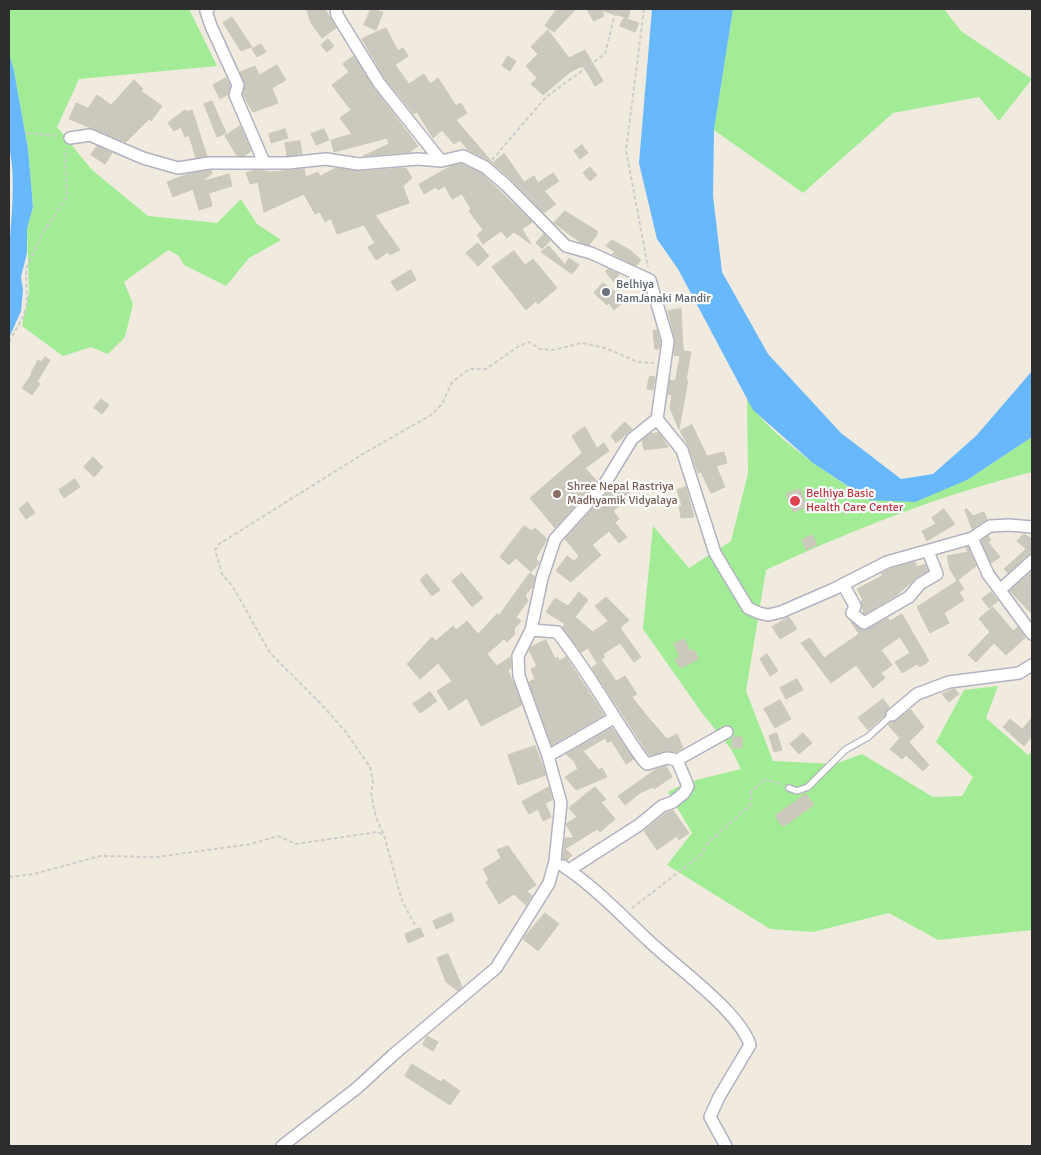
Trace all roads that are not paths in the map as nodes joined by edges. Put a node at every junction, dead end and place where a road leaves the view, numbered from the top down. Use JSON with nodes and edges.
{"nodes":[{"id":1,"x":208,"y":9,"type":"edge"},
{"id":2,"x":336,"y":9,"type":"edge"},
{"id":3,"x":70,"y":138,"type":"road end"},
{"id":4,"x":441,"y":161,"type":"junction"},
{"id":5,"x":264,"y":162,"type":"junction"},
{"id":6,"x":657,"y":420,"type":"junction"},
{"id":7,"x":1032,"y":524,"type":"edge"},
{"id":8,"x":972,"y":538,"type":"junction"},
{"id":9,"x":928,"y":551,"type":"junction"},
{"id":10,"x":1032,"y":561,"type":"edge"},
{"id":11,"x":843,"y":584,"type":"junction"},
{"id":12,"x":1000,"y":590,"type":"junction"},
{"id":13,"x":531,"y":630,"type":"junction"},
{"id":14,"x":1032,"y":634,"type":"edge"},
{"id":15,"x":1032,"y":665,"type":"edge"},
{"id":16,"x":892,"y":715,"type":"joint"},
{"id":17,"x":614,"y":718,"type":"junction"},
{"id":18,"x":727,"y":732,"type":"dead end"},
{"id":19,"x":548,"y":756,"type":"junction"},
{"id":20,"x":677,"y":760,"type":"junction"},
{"id":21,"x":789,"y":788,"type":"road end"},
{"id":22,"x":555,"y":861,"type":"junction"},
{"id":23,"x":569,"y":870,"type":"junction"},
{"id":24,"x":282,"y":1146,"type":"edge"},
{"id":25,"x":726,"y":1146,"type":"edge"}],
"edges":[{"from":1,"to":5,"type":"street"},
{"from":2,"to":4,"type":"street"},
{"from":3,"to":5,"type":"street"},
{"from":4,"to":5,"type":"street"},
{"from":4,"to":6,"type":"street"},
{"from":6,"to":11,"type":"street"},
{"from":6,"to":13,"type":"street"},
{"from":7,"to":8,"type":"street"},
{"from":8,"to":9,"type":"street"},
{"from":8,"to":12,"type":"street"},
{"from":9,"to":11,"type":"street"},
{"from":9,"to":11,"type":"street"},
{"from":10,"to":12,"type":"street"},
{"from":12,"to":14,"type":"street"},
{"from":13,"to":17,"type":"street"},
{"from":13,"to":19,"type":"street"},
{"from":15,"to":16,"type":"street"},
{"from":16,"to":21,"type":"lane"},
{"from":17,"to":19,"type":"street"},
{"from":17,"to":20,"type":"street"},
{"from":18,"to":20,"type":"street"},
{"from":19,"to":22,"type":"street"},
{"from":20,"to":23,"type":"street"},
{"from":22,"to":23,"type":"street"},
{"from":22,"to":24,"type":"street"},
{"from":23,"to":25,"type":"street"}]}
